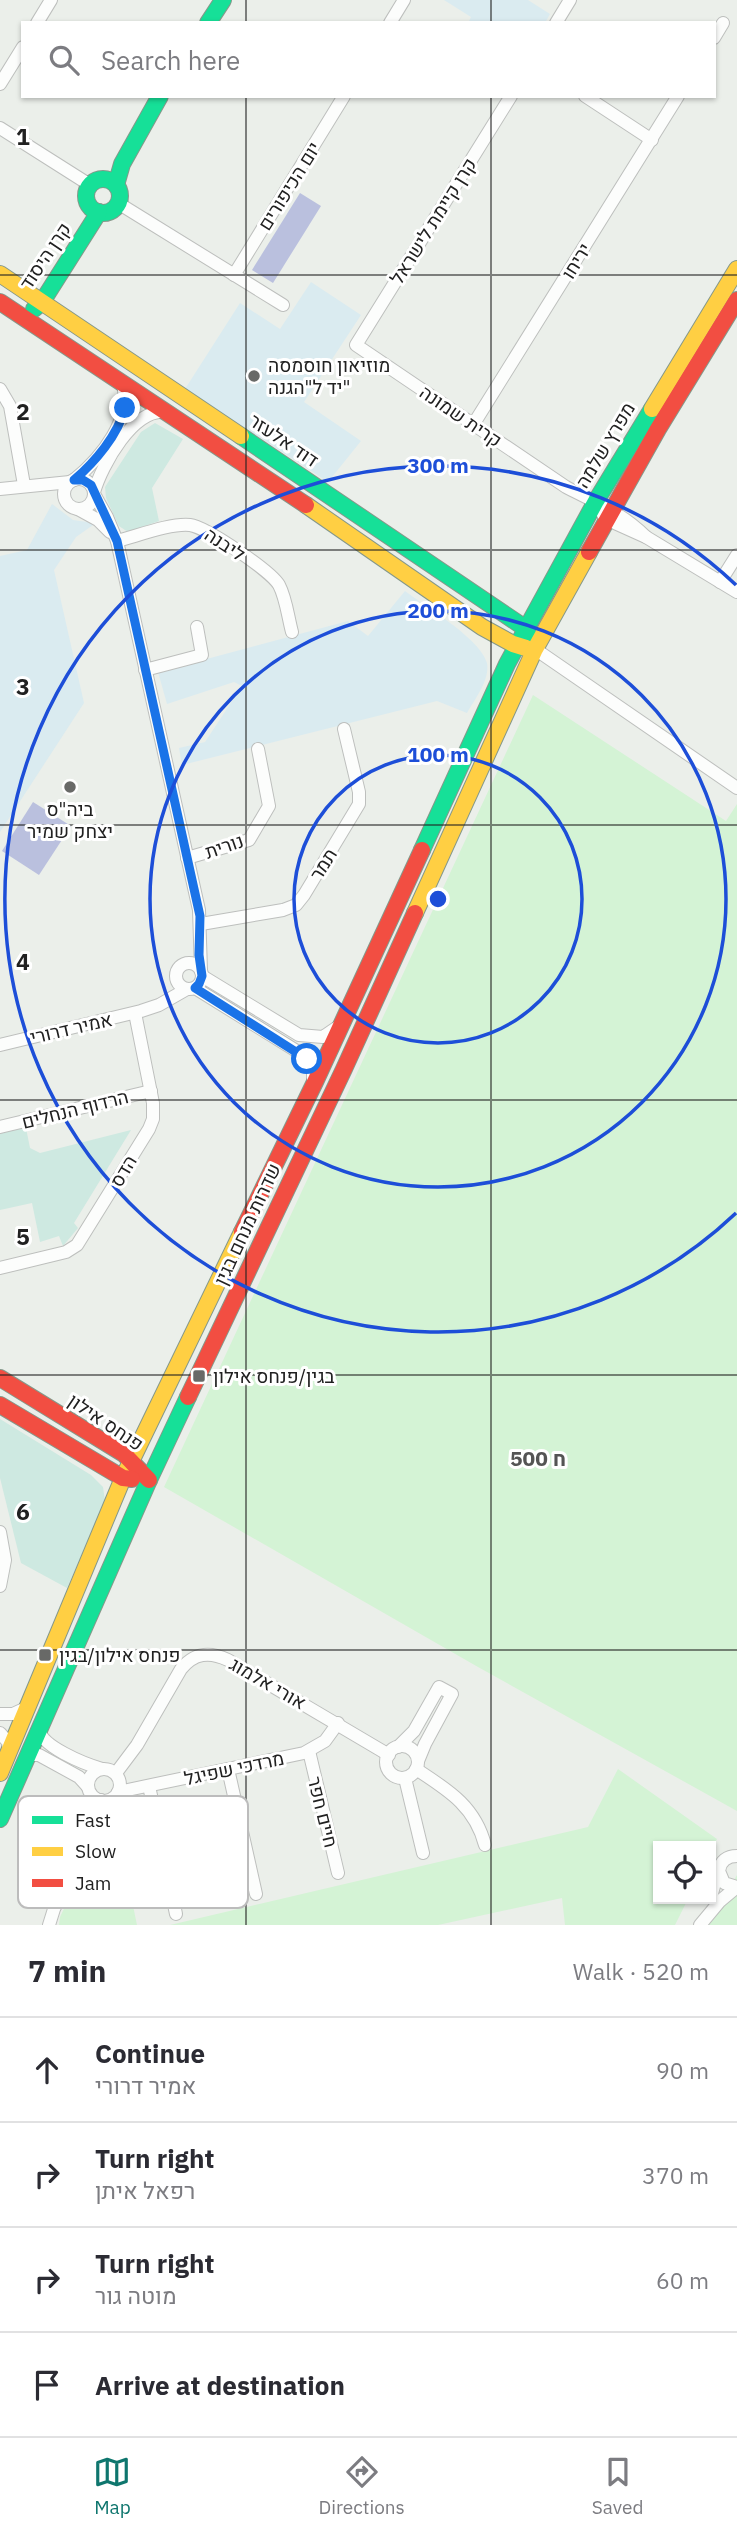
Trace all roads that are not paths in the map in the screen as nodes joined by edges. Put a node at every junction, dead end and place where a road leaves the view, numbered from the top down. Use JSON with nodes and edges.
{"nodes":[{"id":1,"x":51,"y":0,"type":"edge"},
{"id":2,"x":223,"y":0,"type":"edge"},
{"id":3,"x":404,"y":0,"type":"edge"},
{"id":4,"x":570,"y":0,"type":"edge"},
{"id":5,"x":38,"y":21,"type":"edge"},
{"id":6,"x":209,"y":21,"type":"edge"},
{"id":7,"x":391,"y":21,"type":"edge"},
{"id":8,"x":557,"y":21,"type":"edge"},
{"id":9,"x":723,"y":23,"type":"dead end"},
{"id":10,"x":716,"y":35,"type":"edge"},
{"id":11,"x":21,"y":50,"type":"edge"},
{"id":12,"x":0,"y":84,"type":"edge"},
{"id":13,"x":159,"y":98,"type":"edge"},
{"id":14,"x":343,"y":98,"type":"edge"},
{"id":15,"x":510,"y":98,"type":"edge"},
{"id":16,"x":588,"y":98,"type":"edge"},
{"id":17,"x":677,"y":98,"type":"edge"},
{"id":18,"x":0,"y":128,"type":"edge"},
{"id":19,"x":652,"y":140,"type":"junction"},
{"id":20,"x":112,"y":182,"type":"junction"},
{"id":21,"x":90,"y":185,"type":"junction"},
{"id":22,"x":118,"y":203,"type":"junction"},
{"id":23,"x":94,"y":209,"type":"junction"},
{"id":24,"x":737,"y":268,"type":"edge"},
{"id":25,"x":0,"y":274,"type":"edge"},
{"id":26,"x":234,"y":275,"type":"junction"},
{"id":27,"x":38,"y":299,"type":"junction"},
{"id":28,"x":737,"y":300,"type":"edge"},
{"id":29,"x":0,"y":302,"type":"edge"},
{"id":30,"x":283,"y":305,"type":"dead end"},
{"id":31,"x":25,"y":318,"type":"junction"},
{"id":32,"x":356,"y":345,"type":"joint"},
{"id":33,"x":122,"y":382,"type":"junction"},
{"id":34,"x":0,"y":389,"type":"edge"},
{"id":35,"x":5,"y":411,"type":"edge"},
{"id":36,"x":166,"y":412,"type":"junction"},
{"id":37,"x":474,"y":425,"type":"junction"},
{"id":38,"x":72,"y":481,"type":"junction"},
{"id":39,"x":30,"y":485,"type":"junction"},
{"id":40,"x":0,"y":489,"type":"edge"},
{"id":41,"x":94,"y":493,"type":"junction"},
{"id":42,"x":66,"y":503,"type":"junction"},
{"id":43,"x":593,"y":507,"type":"junction"},
{"id":44,"x":79,"y":509,"type":"junction"},
{"id":45,"x":609,"y":514,"type":"junction"},
{"id":46,"x":117,"y":541,"type":"junction"},
{"id":47,"x":737,"y":555,"type":"edge"},
{"id":48,"x":720,"y":582,"type":"junction"},
{"id":49,"x":737,"y":592,"type":"edge"},
{"id":50,"x":197,"y":627,"type":"dead end"},
{"id":51,"x":525,"y":628,"type":"junction"},
{"id":52,"x":489,"y":630,"type":"junction"},
{"id":53,"x":292,"y":632,"type":"dead end"},
{"id":54,"x":516,"y":646,"type":"junction"},
{"id":55,"x":535,"y":649,"type":"junction"},
{"id":56,"x":507,"y":664,"type":"junction"},
{"id":57,"x":145,"y":670,"type":"junction"},
{"id":58,"x":344,"y":729,"type":"dead end"},
{"id":59,"x":258,"y":750,"type":"dead end"},
{"id":60,"x":737,"y":788,"type":"edge"},
{"id":61,"x":187,"y":858,"type":"junction"},
{"id":62,"x":201,"y":924,"type":"junction"},
{"id":63,"x":183,"y":964,"type":"junction"},
{"id":64,"x":202,"y":974,"type":"junction"},
{"id":65,"x":176,"y":976,"type":"junction"},
{"id":66,"x":191,"y":988,"type":"junction"},
{"id":67,"x":138,"y":1012,"type":"junction"},
{"id":68,"x":343,"y":1020,"type":"junction"},
{"id":69,"x":0,"y":1045,"type":"edge"},
{"id":70,"x":313,"y":1085,"type":"junction"},
{"id":71,"x":151,"y":1091,"type":"junction"},
{"id":72,"x":0,"y":1127,"type":"edge"},
{"id":73,"x":0,"y":1268,"type":"edge"},
{"id":74,"x":0,"y":1378,"type":"edge"},
{"id":75,"x":0,"y":1405,"type":"edge"},
{"id":76,"x":146,"y":1429,"type":"junction"},
{"id":77,"x":102,"y":1442,"type":"junction"},
{"id":78,"x":93,"y":1461,"type":"junction"},
{"id":79,"x":131,"y":1461,"type":"junction"},
{"id":80,"x":123,"y":1478,"type":"junction"},
{"id":81,"x":149,"y":1480,"type":"junction"},
{"id":82,"x":111,"y":1504,"type":"junction"},
{"id":83,"x":0,"y":1532,"type":"edge"},
{"id":84,"x":0,"y":1586,"type":"edge"},
{"id":85,"x":28,"y":1707,"type":"junction"},
{"id":86,"x":0,"y":1714,"type":"edge"},
{"id":87,"x":338,"y":1723,"type":"junction"},
{"id":88,"x":39,"y":1728,"type":"junction"},
{"id":89,"x":0,"y":1733,"type":"edge"},
{"id":90,"x":309,"y":1751,"type":"junction"},
{"id":91,"x":393,"y":1751,"type":"junction"},
{"id":92,"x":9,"y":1753,"type":"junction"},
{"id":93,"x":24,"y":1762,"type":"junction"},
{"id":94,"x":417,"y":1765,"type":"junction"},
{"id":95,"x":102,"y":1769,"type":"junction"},
{"id":96,"x":228,"y":1769,"type":"junction"},
{"id":97,"x":0,"y":1773,"type":"edge"},
{"id":98,"x":116,"y":1773,"type":"junction"},
{"id":99,"x":405,"y":1778,"type":"junction"},
{"id":100,"x":149,"y":1786,"type":"junction"},
{"id":101,"x":88,"y":1787,"type":"junction"},
{"id":102,"x":118,"y":1792,"type":"junction"},
{"id":103,"x":92,"y":1796,"type":"edge"},
{"id":104,"x":114,"y":1796,"type":"edge"},
{"id":105,"x":151,"y":1796,"type":"edge"},
{"id":106,"x":234,"y":1796,"type":"edge"},
{"id":107,"x":0,"y":1819,"type":"edge"},
{"id":108,"x":485,"y":1845,"type":"dead end"},
{"id":109,"x":423,"y":1853,"type":"dead end"},
{"id":110,"x":737,"y":1856,"type":"edge"},
{"id":111,"x":248,"y":1858,"type":"edge"},
{"id":112,"x":719,"y":1871,"type":"junction"},
{"id":113,"x":338,"y":1873,"type":"dead end"},
{"id":114,"x":716,"y":1880,"type":"edge"},
{"id":115,"x":737,"y":1887,"type":"edge"},
{"id":116,"x":256,"y":1894,"type":"dead end"},
{"id":117,"x":708,"y":1904,"type":"edge"},
{"id":118,"x":54,"y":1908,"type":"edge"},
{"id":119,"x":175,"y":1908,"type":"edge"},
{"id":120,"x":176,"y":1914,"type":"dead end"},
{"id":121,"x":49,"y":1925,"type":"edge"},
{"id":122,"x":699,"y":1925,"type":"edge"}],
"edges":[{"from":1,"to":5,"type":"street"},
{"from":2,"to":6,"type":"street"},
{"from":3,"to":7,"type":"street"},
{"from":4,"to":8,"type":"street"},
{"from":9,"to":10,"type":"street"},
{"from":11,"to":12,"type":"street"},
{"from":13,"to":20,"type":"street"},
{"from":14,"to":26,"type":"street","name":"יום הכיפורים"},
{"from":15,"to":32,"type":"street","name":"קרן קיימת לישראל"},
{"from":16,"to":19,"type":"street"},
{"from":17,"to":19,"type":"street","name":"יריחו"},
{"from":18,"to":21,"type":"street"},
{"from":19,"to":37,"type":"street","name":"יריחו"},
{"from":20,"to":21,"type":"street"},
{"from":20,"to":22,"type":"street"},
{"from":21,"to":23,"type":"street"},
{"from":22,"to":23,"type":"street"},
{"from":22,"to":26,"type":"street"},
{"from":23,"to":27,"type":"street","name":"קרן היסוד"},
{"from":24,"to":43,"type":"street","name":"מפרץ שלמה"},
{"from":25,"to":27,"type":"street","name":"דוד אלעזר"},
{"from":26,"to":30,"type":"street"},
{"from":27,"to":31,"type":"street","name":"קרן היסוד"},
{"from":27,"to":51,"type":"street","name":"דוד אלעזר"},
{"from":28,"to":45,"type":"street","name":"מפרץ שלמה"},
{"from":29,"to":31,"type":"street"},
{"from":31,"to":33,"type":"street"},
{"from":32,"to":37,"type":"street","name":"קרית שמונה"},
{"from":33,"to":36,"type":"street"},
{"from":33,"to":38,"type":"street"},
{"from":34,"to":35,"type":"street"},
{"from":35,"to":39,"type":"street"},
{"from":36,"to":41,"type":"street"},
{"from":36,"to":52,"type":"street"},
{"from":37,"to":43,"type":"street","name":"קרית שמונה"},
{"from":38,"to":39,"type":"street"},
{"from":38,"to":41,"type":"street"},
{"from":38,"to":42,"type":"street"},
{"from":39,"to":40,"type":"street"},
{"from":39,"to":42,"type":"street"},
{"from":41,"to":44,"type":"street"},
{"from":41,"to":46,"type":"street"},
{"from":42,"to":44,"type":"street"},
{"from":43,"to":45,"type":"street"},
{"from":43,"to":51,"type":"street","name":"מפרץ שלמה"},
{"from":44,"to":46,"type":"street"},
{"from":45,"to":48,"type":"street"},
{"from":45,"to":55,"type":"street","name":"מפרץ שלמה"},
{"from":46,"to":53,"type":"street","name":"ליבנה"},
{"from":46,"to":57,"type":"street"},
{"from":47,"to":48,"type":"street"},
{"from":48,"to":49,"type":"street"},
{"from":50,"to":57,"type":"street"},
{"from":51,"to":54,"type":"street","name":"מפרץ שלמה"},
{"from":51,"to":55,"type":"street"},
{"from":52,"to":54,"type":"street"},
{"from":52,"to":56,"type":"street"},
{"from":54,"to":55,"type":"street"},
{"from":54,"to":56,"type":"street","name":"שדרות מנחם בגין"},
{"from":55,"to":60,"type":"street"},
{"from":55,"to":81,"type":"street","name":"שדרות מנחם בגין"},
{"from":56,"to":68,"type":"street","name":"שדרות מנחם בגין"},
{"from":57,"to":61,"type":"street"},
{"from":58,"to":62,"type":"street","name":"תמר"},
{"from":59,"to":61,"type":"street","name":"נורית"},
{"from":61,"to":62,"type":"street"},
{"from":62,"to":63,"type":"street"},
{"from":62,"to":64,"type":"street"},
{"from":63,"to":64,"type":"street"},
{"from":63,"to":65,"type":"street"},
{"from":64,"to":66,"type":"street"},
{"from":64,"to":68,"type":"street"},
{"from":65,"to":66,"type":"street"},
{"from":65,"to":67,"type":"street","name":"אמיר דרורי"},
{"from":66,"to":67,"type":"street","name":"אמיר דרורי"},
{"from":66,"to":70,"type":"street"},
{"from":67,"to":69,"type":"street","name":"אמיר דרורי"},
{"from":67,"to":71,"type":"street","name":"הדס"},
{"from":68,"to":70,"type":"street","name":"שדרות מנחם בגין"},
{"from":70,"to":76,"type":"street","name":"שדרות מנחם בגין"},
{"from":71,"to":72,"type":"street","name":"הרדוף הנחלים"},
{"from":71,"to":73,"type":"street","name":"הדס"},
{"from":74,"to":77,"type":"street","name":"פנחס אילון"},
{"from":75,"to":78,"type":"street","name":"פנחס אילון"},
{"from":76,"to":77,"type":"street"},
{"from":76,"to":79,"type":"street","name":"שדרות מנחם בגין"},
{"from":77,"to":79,"type":"street","name":"פנחס אילון"},
{"from":78,"to":80,"type":"street","name":"פנחס אילון"},
{"from":78,"to":82,"type":"street"},
{"from":79,"to":80,"type":"street","name":"שדרות מנחם בגין"},
{"from":79,"to":81,"type":"street","name":"פנחס אילון"},
{"from":80,"to":81,"type":"street","name":"פנחס אילון"},
{"from":80,"to":82,"type":"street","name":"שדרות מנחם בגין"},
{"from":81,"to":88,"type":"street","name":"שדרות מנחם בגין"},
{"from":82,"to":85,"type":"street","name":"שדרות מנחם בגין"},
{"from":83,"to":84,"type":"street"},
{"from":85,"to":86,"type":"street"},
{"from":85,"to":92,"type":"street","name":"שדרות מנחם בגין"},
{"from":87,"to":90,"type":"street","name":"מרדכי שפיגל"},
{"from":87,"to":91,"type":"street","name":"אורי אלמוג"},
{"from":87,"to":98,"type":"street","name":"אורי אלמוג"},
{"from":88,"to":93,"type":"street","name":"שדרות מנחם בגין"},
{"from":88,"to":95,"type":"street"},
{"from":89,"to":92,"type":"street"},
{"from":90,"to":96,"type":"street","name":"מרדכי שפיגל"},
{"from":90,"to":113,"type":"street","name":"חיים חפר"},
{"from":91,"to":94,"type":"street"},
{"from":91,"to":94,"type":"street"},
{"from":91,"to":99,"type":"street"},
{"from":92,"to":97,"type":"street","name":"שדרות מנחם בגין"},
{"from":93,"to":101,"type":"street"},
{"from":93,"to":107,"type":"street","name":"שדרות מנחם בגין"},
{"from":94,"to":99,"type":"street"},
{"from":94,"to":108,"type":"street"},
{"from":95,"to":98,"type":"street"},
{"from":95,"to":101,"type":"street"},
{"from":96,"to":100,"type":"street","name":"מרדכי שפיגל"},
{"from":96,"to":106,"type":"street"},
{"from":98,"to":102,"type":"street"},
{"from":99,"to":109,"type":"street"},
{"from":100,"to":102,"type":"street","name":"מרדכי שפיגל"},
{"from":100,"to":105,"type":"street"},
{"from":101,"to":103,"type":"street"},
{"from":102,"to":104,"type":"street"},
{"from":110,"to":112,"type":"street"},
{"from":111,"to":116,"type":"street"},
{"from":112,"to":114,"type":"street"},
{"from":112,"to":115,"type":"street"},
{"from":115,"to":122,"type":"street"},
{"from":117,"to":122,"type":"street"},
{"from":118,"to":121,"type":"street"},
{"from":119,"to":120,"type":"street"}]}
